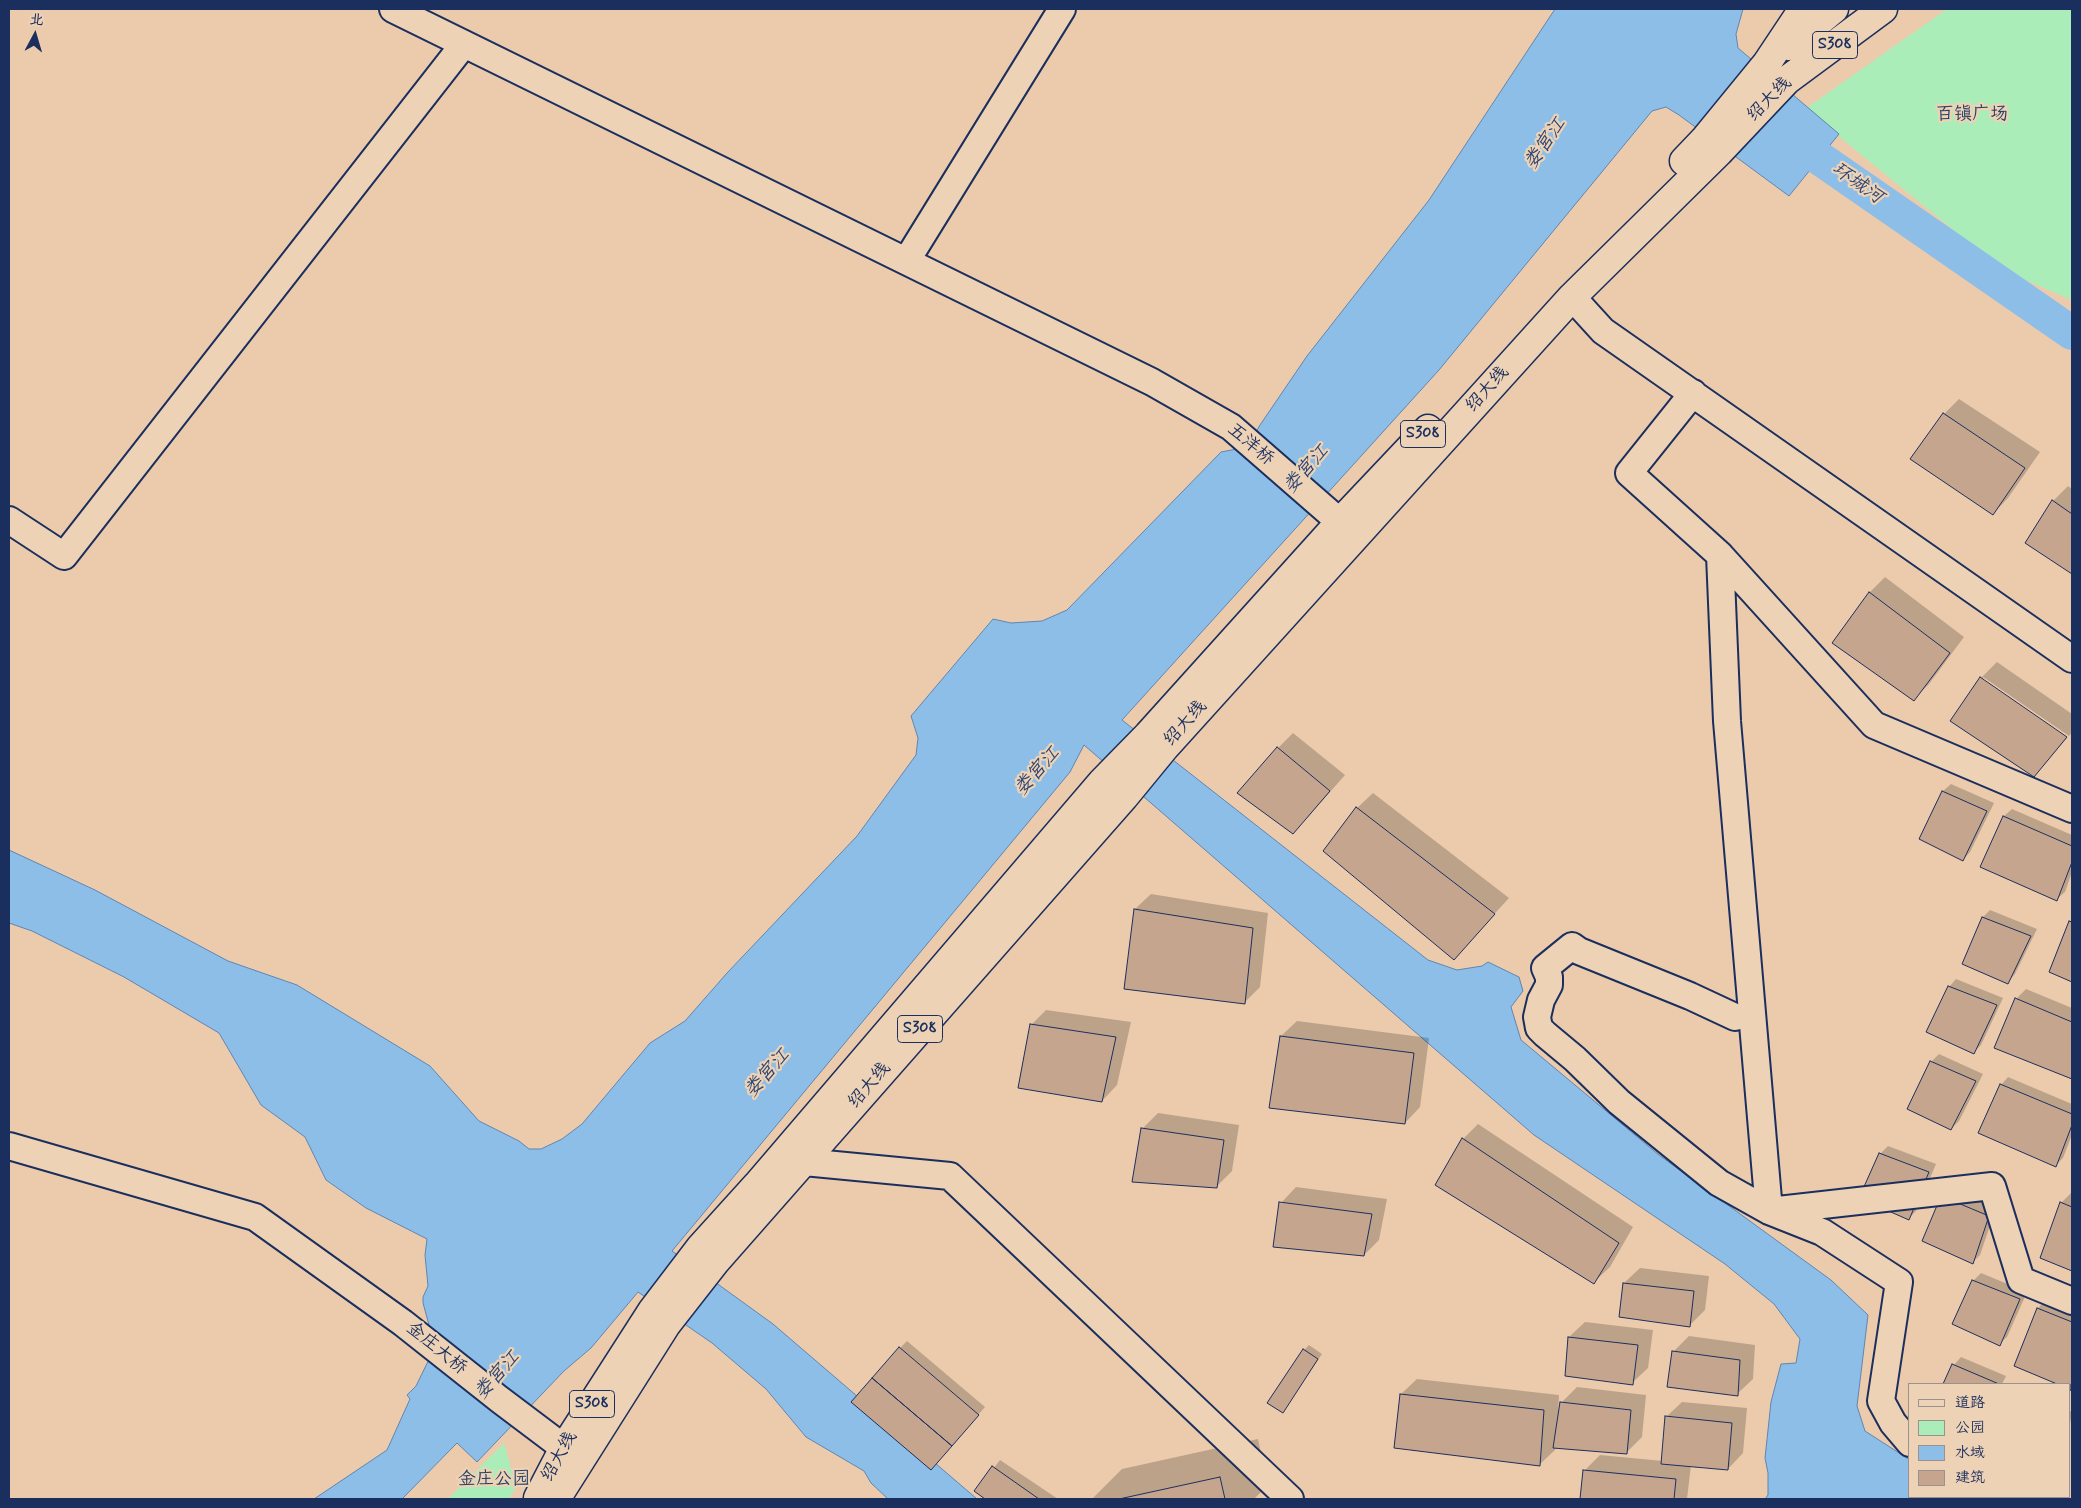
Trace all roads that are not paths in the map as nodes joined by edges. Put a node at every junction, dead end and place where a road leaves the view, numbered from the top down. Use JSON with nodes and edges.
{"nodes":[{"id":1,"x":393,"y":9,"type":"edge"},
{"id":2,"x":1062,"y":9,"type":"edge"},
{"id":3,"x":1803,"y":9,"type":"edge"},
{"id":4,"x":1834,"y":9,"type":"edge"},
{"id":5,"x":1883,"y":9,"type":"edge"},
{"id":6,"x":464,"y":44,"type":"junction"},
{"id":7,"x":1777,"y":72,"type":"junction"},
{"id":8,"x":1711,"y":146,"type":"junction"},
{"id":9,"x":907,"y":260,"type":"junction"},
{"id":10,"x":1572,"y":297,"type":"junction"},
{"id":11,"x":1693,"y":393,"type":"junction"},
{"id":12,"x":9,"y":520,"type":"edge"},
{"id":13,"x":1340,"y":522,"type":"junction"},
{"id":14,"x":1720,"y":555,"type":"junction"},
{"id":15,"x":2072,"y":659,"type":"edge"},
{"id":16,"x":1157,"y":741,"type":"junction"},
{"id":17,"x":1113,"y":790,"type":"junction"},
{"id":18,"x":2072,"y":809,"type":"edge"},
{"id":19,"x":1735,"y":1017,"type":"dead end"},
{"id":20,"x":9,"y":1146,"type":"edge"},
{"id":21,"x":804,"y":1162,"type":"junction"},
{"id":22,"x":1769,"y":1211,"type":"junction"},
{"id":23,"x":708,"y":1255,"type":"junction"},
{"id":24,"x":2072,"y":1301,"type":"edge"},
{"id":25,"x":659,"y":1318,"type":"junction"},
{"id":26,"x":1908,"y":1441,"type":"edge"},
{"id":27,"x":564,"y":1448,"type":"junction"},
{"id":28,"x":538,"y":1499,"type":"edge"},
{"id":29,"x":556,"y":1499,"type":"edge"},
{"id":30,"x":1290,"y":1499,"type":"edge"}],
"edges":[{"from":1,"to":6,"type":"street","name":"五洋桥"},
{"from":2,"to":9,"type":"street"},
{"from":3,"to":7,"type":"main road","number":"S308"},
{"from":4,"to":7,"type":"main road"},
{"from":5,"to":7,"type":"main road","name":"绍大线","number":"S308"},
{"from":6,"to":9,"type":"street","name":"五洋桥"},
{"from":6,"to":12,"type":"street"},
{"from":7,"to":8,"type":"main road","name":"绍大线","number":"S308"},
{"from":8,"to":10,"type":"main road","name":"绍大线","number":"S308"},
{"from":8,"to":13,"type":"main road","name":"绍大线","number":"S308"},
{"from":9,"to":13,"type":"street","name":"五洋桥"},
{"from":10,"to":11,"type":"street"},
{"from":10,"to":16,"type":"main road","name":"绍大线","number":"S308"},
{"from":11,"to":14,"type":"street"},
{"from":11,"to":15,"type":"street"},
{"from":13,"to":16,"type":"main road","name":"绍大线","number":"S308"},
{"from":14,"to":18,"type":"street"},
{"from":14,"to":22,"type":"street"},
{"from":16,"to":17,"type":"main road","name":"绍大线","number":"S308"},
{"from":17,"to":21,"type":"main road","name":"绍大线","number":"S308"},
{"from":17,"to":23,"type":"main road","name":"绍大线","number":"S308"},
{"from":19,"to":22,"type":"street"},
{"from":20,"to":27,"type":"street","name":"金庄大桥"},
{"from":21,"to":23,"type":"main road","name":"绍大线","number":"S308"},
{"from":21,"to":30,"type":"street"},
{"from":22,"to":24,"type":"street"},
{"from":22,"to":26,"type":"street"},
{"from":23,"to":25,"type":"main road","name":"绍大线","number":"S308"},
{"from":25,"to":27,"type":"main road","name":"绍大线","number":"S308"},
{"from":25,"to":29,"type":"main road","name":"绍大线","number":"S308"},
{"from":27,"to":28,"type":"main road","name":"绍大线","number":"S308"}]}
